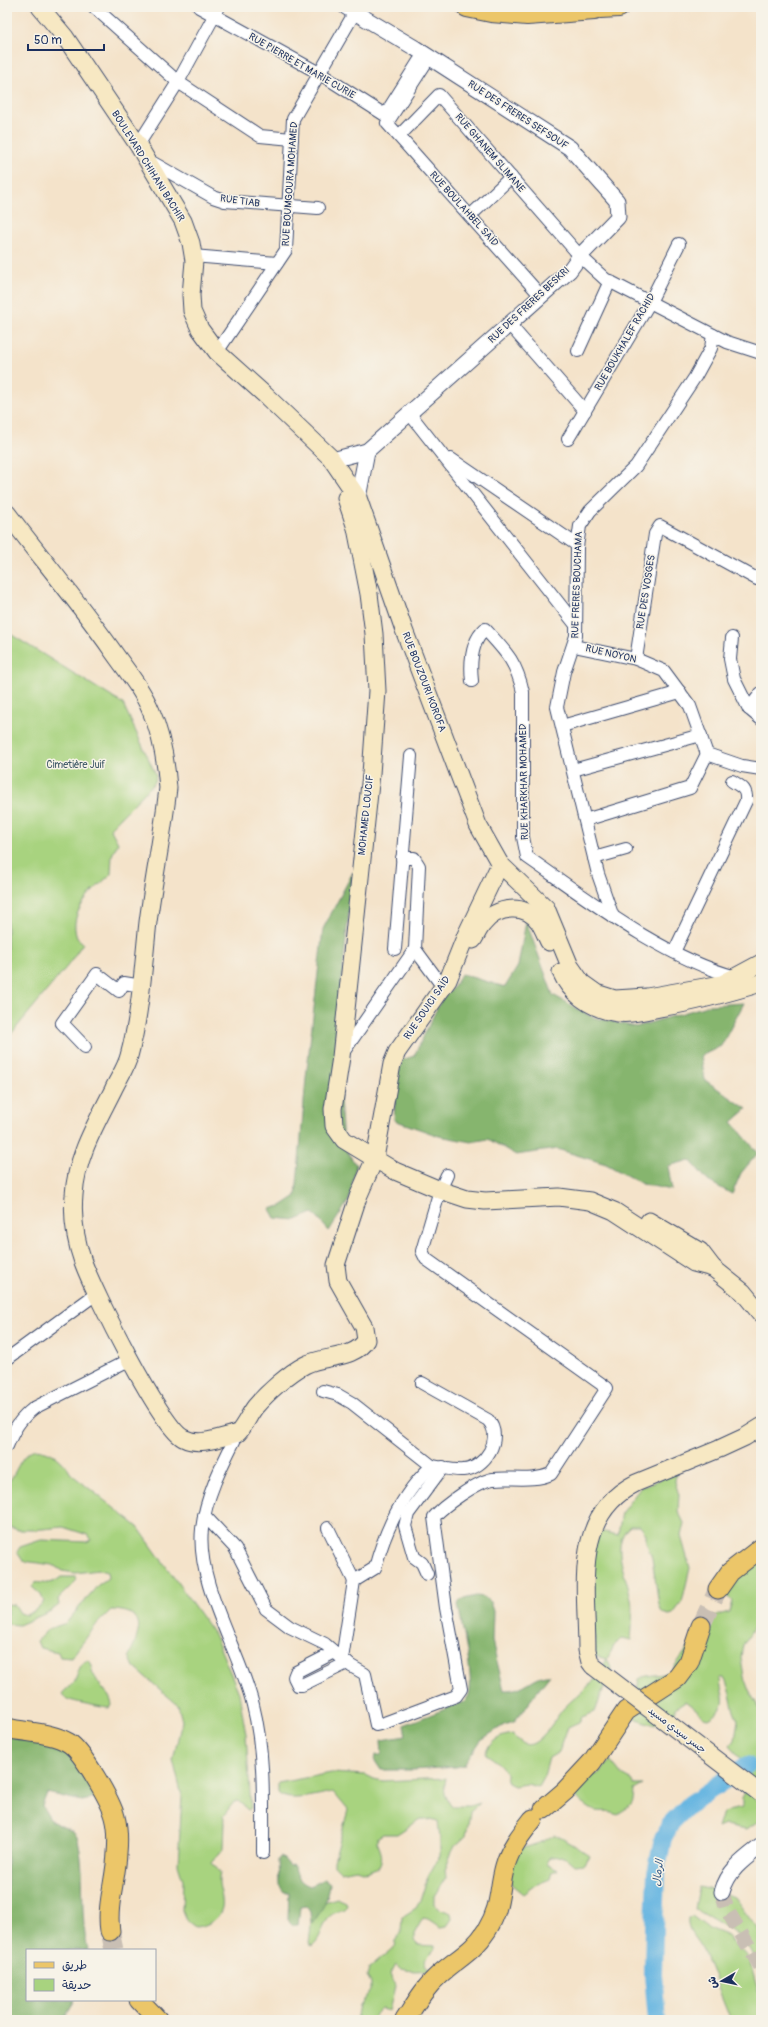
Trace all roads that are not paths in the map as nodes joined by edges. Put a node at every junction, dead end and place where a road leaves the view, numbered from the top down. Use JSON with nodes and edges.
{"nodes":[{"id":1,"x":40,"y":7,"type":"edge"},
{"id":2,"x":94,"y":7,"type":"edge"},
{"id":3,"x":199,"y":7,"type":"edge"},
{"id":4,"x":467,"y":7,"type":"edge"},
{"id":5,"x":551,"y":7,"type":"edge"},
{"id":6,"x":619,"y":7,"type":"edge"},
{"id":7,"x":351,"y":10,"type":"edge"},
{"id":8,"x":594,"y":10,"type":"junction"},
{"id":9,"x":216,"y":11,"type":"edge"},
{"id":10,"x":319,"y":73,"type":"junction"},
{"id":11,"x":178,"y":82,"type":"junction"},
{"id":12,"x":388,"y":123,"type":"joint"},
{"id":13,"x":399,"y":136,"type":"junction"},
{"id":14,"x":292,"y":139,"type":"junction"},
{"id":15,"x":138,"y":145,"type":"junction"},
{"id":16,"x":147,"y":160,"type":"junction"},
{"id":17,"x":511,"y":177,"type":"junction"},
{"id":18,"x":288,"y":207,"type":"junction"},
{"id":19,"x":318,"y":208,"type":"dead end"},
{"id":20,"x":470,"y":216,"type":"junction"},
{"id":21,"x":679,"y":244,"type":"dead end"},
{"id":22,"x":193,"y":256,"type":"junction"},
{"id":23,"x":580,"y":256,"type":"junction"},
{"id":24,"x":277,"y":263,"type":"junction"},
{"id":25,"x":610,"y":281,"type":"junction"},
{"id":26,"x":541,"y":296,"type":"junction"},
{"id":27,"x":650,"y":302,"type":"junction"},
{"id":28,"x":510,"y":324,"type":"junction"},
{"id":29,"x":714,"y":335,"type":"junction"},
{"id":30,"x":578,"y":351,"type":"dead end"},
{"id":31,"x":216,"y":352,"type":"junction"},
{"id":32,"x":761,"y":353,"type":"edge"},
{"id":33,"x":585,"y":411,"type":"junction"},
{"id":34,"x":410,"y":414,"type":"junction"},
{"id":35,"x":568,"y":439,"type":"dead end"},
{"id":36,"x":367,"y":451,"type":"junction"},
{"id":37,"x":440,"y":452,"type":"junction"},
{"id":38,"x":331,"y":458,"type":"junction"},
{"id":39,"x":358,"y":498,"type":"junction"},
{"id":40,"x":7,"y":513,"type":"edge"},
{"id":41,"x":577,"y":545,"type":"junction"},
{"id":42,"x":761,"y":579,"type":"edge"},
{"id":43,"x":576,"y":625,"type":"junction"},
{"id":44,"x":404,"y":630,"type":"junction"},
{"id":45,"x":374,"y":634,"type":"junction"},
{"id":46,"x":732,"y":638,"type":"dead end"},
{"id":47,"x":574,"y":646,"type":"junction"},
{"id":48,"x":636,"y":659,"type":"junction"},
{"id":49,"x":472,"y":681,"type":"dead end"},
{"id":50,"x":680,"y":692,"type":"junction"},
{"id":51,"x":761,"y":693,"type":"edge"},
{"id":52,"x":749,"y":709,"type":"junction"},
{"id":53,"x":761,"y":719,"type":"edge"},
{"id":54,"x":562,"y":726,"type":"junction"},
{"id":55,"x":701,"y":735,"type":"junction"},
{"id":56,"x":707,"y":754,"type":"junction"},
{"id":57,"x":411,"y":756,"type":"dead end"},
{"id":58,"x":761,"y":769,"type":"edge"},
{"id":59,"x":573,"y":770,"type":"junction"},
{"id":60,"x":732,"y":781,"type":"dead end"},
{"id":61,"x":585,"y":820,"type":"junction"},
{"id":62,"x":626,"y":849,"type":"dead end"},
{"id":63,"x":402,"y":858,"type":"junction"},
{"id":64,"x":594,"y":858,"type":"junction"},
{"id":65,"x":500,"y":864,"type":"junction"},
{"id":66,"x":614,"y":917,"type":"junction"},
{"id":67,"x":395,"y":948,"type":"dead end"},
{"id":68,"x":414,"y":950,"type":"junction"},
{"id":69,"x":674,"y":952,"type":"junction"},
{"id":70,"x":761,"y":963,"type":"edge"},
{"id":71,"x":736,"y":977,"type":"junction"},
{"id":72,"x":761,"y":983,"type":"edge"},
{"id":73,"x":446,"y":984,"type":"junction"},
{"id":74,"x":142,"y":986,"type":"junction"},
{"id":75,"x":85,"y":1047,"type":"dead end"},
{"id":76,"x":341,"y":1057,"type":"junction"},
{"id":77,"x":375,"y":1158,"type":"junction"},
{"id":78,"x":444,"y":1181,"type":"junction"},
{"id":79,"x":96,"y":1294,"type":"junction"},
{"id":80,"x":761,"y":1314,"type":"edge"},
{"id":81,"x":7,"y":1359,"type":"edge"},
{"id":82,"x":131,"y":1359,"type":"junction"},
{"id":83,"x":422,"y":1383,"type":"dead end"},
{"id":84,"x":323,"y":1391,"type":"dead end"},
{"id":85,"x":761,"y":1426,"type":"edge"},
{"id":86,"x":238,"y":1433,"type":"junction"},
{"id":87,"x":7,"y":1446,"type":"edge"},
{"id":88,"x":438,"y":1466,"type":"junction"},
{"id":89,"x":204,"y":1515,"type":"junction"},
{"id":90,"x":328,"y":1528,"type":"dead end"},
{"id":91,"x":761,"y":1548,"type":"edge"},
{"id":92,"x":427,"y":1574,"type":"dead end"},
{"id":93,"x":354,"y":1581,"type":"junction"},
{"id":94,"x":718,"y":1589,"type":"tunnel mouth"},
{"id":95,"x":701,"y":1626,"type":"tunnel mouth"},
{"id":96,"x":341,"y":1658,"type":"junction"},
{"id":97,"x":7,"y":1728,"type":"edge"},
{"id":98,"x":761,"y":1794,"type":"edge"},
{"id":99,"x":761,"y":1846,"type":"edge"},
{"id":100,"x":263,"y":1853,"type":"dead end"},
{"id":101,"x":722,"y":1892,"type":"tunnel mouth"},
{"id":102,"x":110,"y":1931,"type":"tunnel mouth"},
{"id":103,"x":140,"y":2001,"type":"edge"},
{"id":104,"x":158,"y":2020,"type":"edge"},
{"id":105,"x":405,"y":2020,"type":"edge"}],
"edges":[{"from":1,"to":15,"type":"main road","name":"BOULEVARD CHIHANI BACHIR"},
{"from":2,"to":11,"type":"street"},
{"from":3,"to":9,"type":"street","name":"RUE PIERRE ET MARIE CURIE"},
{"from":4,"to":8,"type":"highway"},
{"from":5,"to":8,"type":"highway"},
{"from":6,"to":8,"type":"highway"},
{"from":7,"to":10,"type":"street","name":"RUE BOUMGOURA MOHAMED"},
{"from":7,"to":23,"type":"street","name":"RUE DES FRERES SEFSOUF"},
{"from":9,"to":10,"type":"street","name":"RUE PIERRE ET MARIE CURIE"},
{"from":9,"to":11,"type":"street"},
{"from":10,"to":12,"type":"street","name":"RUE PIERRE ET MARIE CURIE"},
{"from":10,"to":14,"type":"street","name":"RUE BOUMGOURA MOHAMED"},
{"from":11,"to":14,"type":"street"},
{"from":11,"to":15,"type":"street"},
{"from":12,"to":13,"type":"street","name":"RUE BOULAHBEL SAÏD"},
{"from":13,"to":17,"type":"street","name":"RUE GHANEM SLIMANE"},
{"from":13,"to":20,"type":"street","name":"RUE BOULAHBEL SAÏD"},
{"from":14,"to":18,"type":"street","name":"RUE BOUMGOURA MOHAMED"},
{"from":15,"to":16,"type":"main road","name":"BOULEVARD CHIHANI BACHIR"},
{"from":16,"to":18,"type":"street","name":"RUE TIAB"},
{"from":16,"to":22,"type":"main road","name":"BOULEVARD CHIHANI BACHIR"},
{"from":17,"to":20,"type":"street"},
{"from":17,"to":23,"type":"street","name":"RUE GHANEM SLIMANE"},
{"from":18,"to":19,"type":"street","name":"RUE TIAB"},
{"from":18,"to":24,"type":"street","name":"RUE BOUMGOURA MOHAMED"},
{"from":20,"to":26,"type":"street","name":"RUE BOULAHBEL SAÏD"},
{"from":21,"to":27,"type":"street","name":"RUE BOUKHALEF RACHID"},
{"from":22,"to":24,"type":"street"},
{"from":22,"to":31,"type":"main road","name":"BOULEVARD CHIHANI BACHIR"},
{"from":23,"to":25,"type":"street"},
{"from":23,"to":26,"type":"street","name":"RUE DES FRERES BESKRI"},
{"from":24,"to":31,"type":"street","name":"RUE BOUMGOURA MOHAMED"},
{"from":25,"to":27,"type":"street"},
{"from":25,"to":30,"type":"street"},
{"from":26,"to":28,"type":"street","name":"RUE DES FRERES BESKRI"},
{"from":27,"to":29,"type":"street"},
{"from":27,"to":33,"type":"street","name":"RUE BOUKHALEF RACHID"},
{"from":28,"to":33,"type":"street"},
{"from":28,"to":34,"type":"street","name":"RUE DES FRERES BESKRI"},
{"from":29,"to":32,"type":"street"},
{"from":29,"to":41,"type":"street","name":"RUE FRERES BOUCHAMA"},
{"from":31,"to":38,"type":"main road","name":"BOULEVARD CHIHANI BACHIR"},
{"from":33,"to":35,"type":"street","name":"RUE BOUKHALEF RACHID"},
{"from":34,"to":36,"type":"street","name":"RUE DES FRERES BESKRI"},
{"from":34,"to":37,"type":"street"},
{"from":36,"to":38,"type":"street","name":"RUE DES FRERES BESKRI"},
{"from":36,"to":39,"type":"street"},
{"from":37,"to":41,"type":"street"},
{"from":37,"to":43,"type":"street"},
{"from":38,"to":39,"type":"main road","name":"RUE BOUZOURI KOROFA"},
{"from":38,"to":45,"type":"main road","name":"MOHAMED LOUCIF"},
{"from":39,"to":44,"type":"main road","name":"RUE BOUZOURI KOROFA"},
{"from":40,"to":74,"type":"main road"},
{"from":41,"to":43,"type":"street","name":"RUE FRERES BOUCHAMA"},
{"from":42,"to":48,"type":"street","name":"RUE DES VOSGES"},
{"from":43,"to":47,"type":"street","name":"RUE FRERES BOUCHAMA"},
{"from":44,"to":45,"type":"main road"},
{"from":44,"to":65,"type":"main road","name":"RUE BOUZOURI KOROFA"},
{"from":45,"to":76,"type":"main road","name":"MOHAMED LOUCIF"},
{"from":46,"to":52,"type":"street"},
{"from":47,"to":48,"type":"street","name":"RUE NOYON"},
{"from":47,"to":54,"type":"street","name":"RUE FRERES BOUCHAMA"},
{"from":48,"to":50,"type":"street","name":"RUE NOYON"},
{"from":49,"to":66,"type":"street","name":"RUE KHARKHAR MOHAMED"},
{"from":50,"to":54,"type":"street"},
{"from":50,"to":55,"type":"street","name":"RUE NOYON"},
{"from":51,"to":52,"type":"street"},
{"from":52,"to":53,"type":"street"},
{"from":54,"to":59,"type":"street","name":"RUE FRERES BOUCHAMA"},
{"from":55,"to":56,"type":"street","name":"RUE NOYON"},
{"from":55,"to":59,"type":"street"},
{"from":56,"to":58,"type":"street"},
{"from":56,"to":61,"type":"street"},
{"from":57,"to":63,"type":"street"},
{"from":59,"to":61,"type":"street","name":"RUE FRERES BOUCHAMA"},
{"from":60,"to":69,"type":"street"},
{"from":61,"to":64,"type":"street","name":"RUE FRERES BOUCHAMA"},
{"from":62,"to":64,"type":"street"},
{"from":63,"to":67,"type":"street"},
{"from":63,"to":68,"type":"street"},
{"from":64,"to":66,"type":"street","name":"RUE FRERES BOUCHAMA"},
{"from":65,"to":71,"type":"main road","name":"RUE BOUZOURI KOROFA"},
{"from":65,"to":73,"type":"main road","name":"RUE SOUICI SAÏD"},
{"from":66,"to":69,"type":"street","name":"RUE KHARKHAR MOHAMED"},
{"from":68,"to":73,"type":"street"},
{"from":68,"to":76,"type":"street"},
{"from":69,"to":71,"type":"street","name":"RUE KHARKHAR MOHAMED"},
{"from":70,"to":71,"type":"main road"},
{"from":72,"to":73,"type":"main road"},
{"from":73,"to":77,"type":"main road","name":"RUE SOUICI SAÏD"},
{"from":74,"to":75,"type":"street"},
{"from":74,"to":79,"type":"main road"},
{"from":76,"to":77,"type":"main road","name":"MOHAMED LOUCIF"},
{"from":77,"to":78,"type":"main road","name":"MOHAMED LOUCIF"},
{"from":77,"to":86,"type":"main road","name":"RUE SOUICI SAÏD"},
{"from":78,"to":80,"type":"main road","name":"MOHAMED LOUCIF"},
{"from":78,"to":96,"type":"street"},
{"from":79,"to":81,"type":"street"},
{"from":79,"to":82,"type":"main road"},
{"from":82,"to":86,"type":"main road"},
{"from":82,"to":87,"type":"street"},
{"from":83,"to":88,"type":"street"},
{"from":84,"to":88,"type":"street"},
{"from":85,"to":98,"type":"main road","name":"جسر سيدي مسيد","bridge":true},
{"from":86,"to":89,"type":"street"},
{"from":88,"to":92,"type":"street"},
{"from":88,"to":93,"type":"street"},
{"from":89,"to":96,"type":"street"},
{"from":89,"to":100,"type":"street"},
{"from":90,"to":93,"type":"street"},
{"from":91,"to":94,"type":"main road"},
{"from":93,"to":96,"type":"street"},
{"from":95,"to":105,"type":"main road"},
{"from":97,"to":102,"type":"main road"},
{"from":99,"to":101,"type":"street"},
{"from":103,"to":104,"type":"main road"}]}
